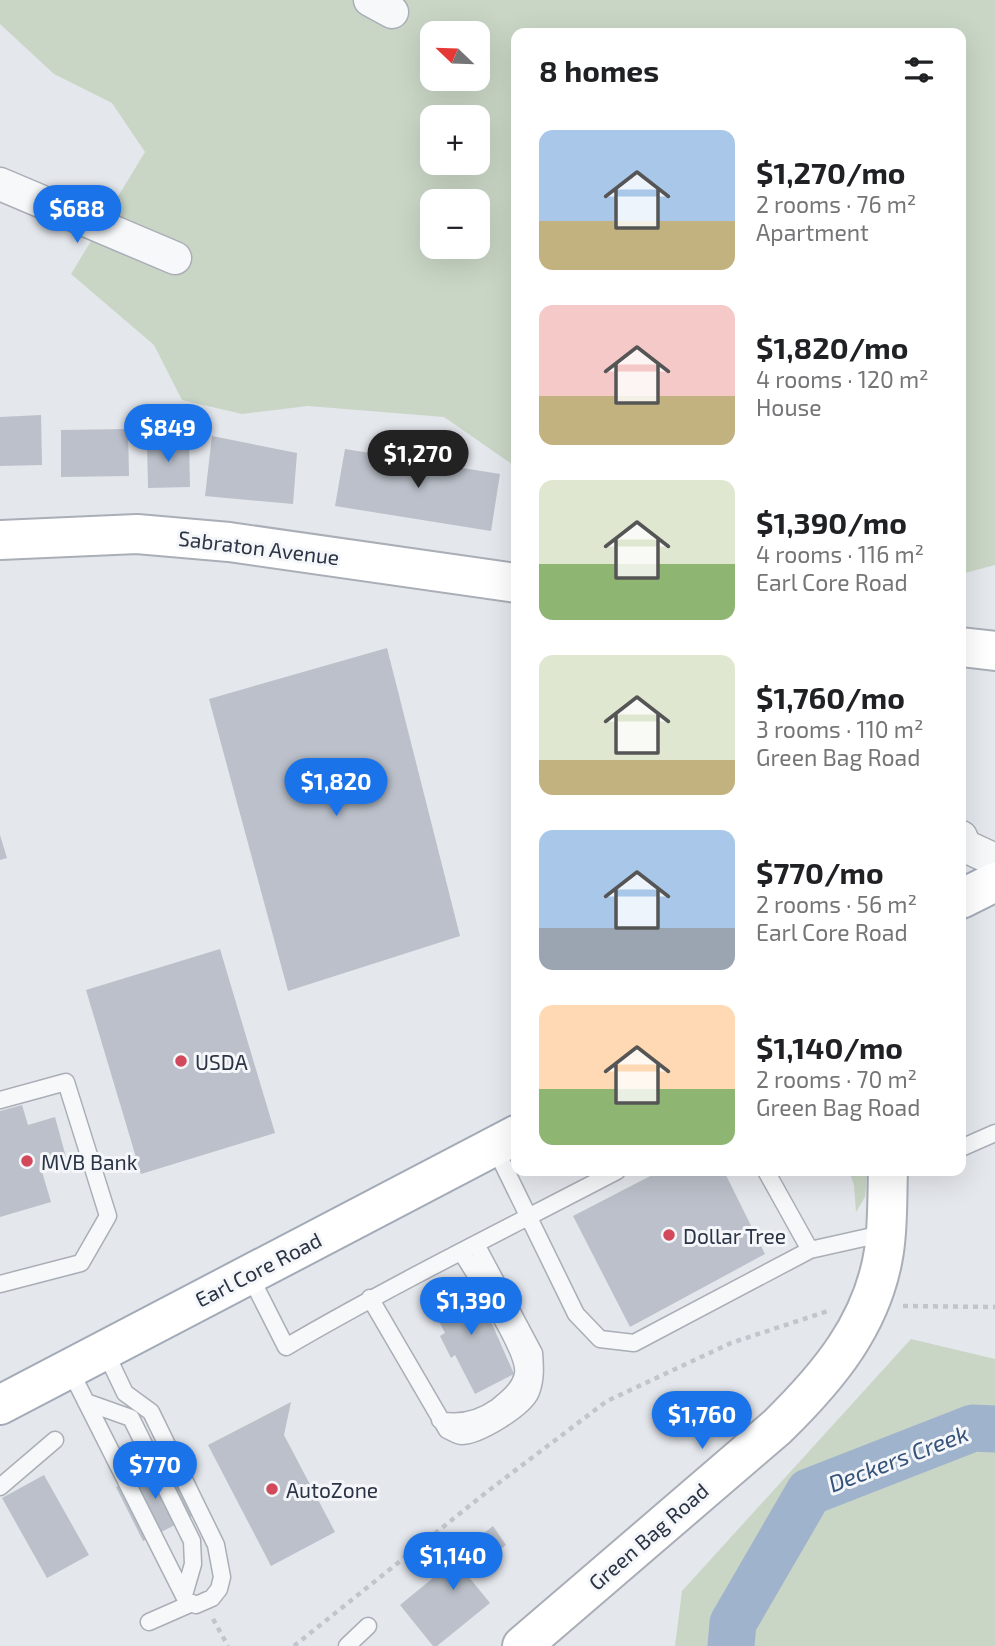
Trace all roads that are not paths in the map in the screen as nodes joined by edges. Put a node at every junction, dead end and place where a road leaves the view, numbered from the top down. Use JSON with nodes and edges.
{"nodes":[{"id":1,"x":0,"y":184,"type":"edge"},
{"id":2,"x":175,"y":258,"type":"dead end"},
{"id":3,"x":0,"y":540,"type":"edge"},
{"id":4,"x":511,"y":582,"type":"edge"},
{"id":5,"x":966,"y":648,"type":"edge"},
{"id":6,"x":995,"y":651,"type":"edge"},
{"id":7,"x":966,"y":849,"type":"edge"},
{"id":8,"x":995,"y":860,"type":"edge"},
{"id":9,"x":995,"y":882,"type":"edge"},
{"id":10,"x":966,"y":896,"type":"edge"},
{"id":11,"x":0,"y":1100,"type":"edge"},
{"id":12,"x":995,"y":1133,"type":"edge"},
{"id":13,"x":505,"y":1140,"type":"edge"},
{"id":14,"x":966,"y":1146,"type":"edge"},
{"id":15,"x":511,"y":1159,"type":"edge"},
{"id":16,"x":516,"y":1176,"type":"edge"},
{"id":17,"x":607,"y":1176,"type":"edge"},
{"id":18,"x":769,"y":1176,"type":"edge"},
{"id":19,"x":888,"y":1176,"type":"edge"},
{"id":20,"x":529,"y":1217,"type":"junction"},
{"id":21,"x":885,"y":1243,"type":"junction"},
{"id":22,"x":469,"y":1249,"type":"junction"},
{"id":23,"x":810,"y":1250,"type":"junction"},
{"id":24,"x":248,"y":1274,"type":"junction"},
{"id":25,"x":0,"y":1284,"type":"edge"},
{"id":26,"x":370,"y":1298,"type":"junction"},
{"id":27,"x":104,"y":1349,"type":"junction"},
{"id":28,"x":69,"y":1368,"type":"junction"},
{"id":29,"x":86,"y":1402,"type":"junction"},
{"id":30,"x":1,"y":1403,"type":"edge"},
{"id":31,"x":55,"y":1440,"type":"dead end"},
{"id":32,"x":0,"y":1488,"type":"edge"},
{"id":33,"x":192,"y":1600,"type":"junction"},
{"id":34,"x":149,"y":1622,"type":"dead end"},
{"id":35,"x":368,"y":1626,"type":"dead end"},
{"id":36,"x":346,"y":1646,"type":"edge"},
{"id":37,"x":522,"y":1646,"type":"edge"}],
"edges":[{"from":1,"to":2,"type":"street"},
{"from":3,"to":4,"type":"main road","name":"Sabraton Avenue"},
{"from":5,"to":6,"type":"main road"},
{"from":7,"to":8,"type":"street"},
{"from":9,"to":10,"type":"main road"},
{"from":11,"to":25,"type":"lane"},
{"from":12,"to":14,"type":"lane"},
{"from":13,"to":15,"type":"lane"},
{"from":13,"to":24,"type":"main road","name":"Earl Core Road"},
{"from":16,"to":20,"type":"lane"},
{"from":17,"to":20,"type":"lane"},
{"from":18,"to":23,"type":"lane"},
{"from":19,"to":21,"type":"main road","name":"Green Bag Road"},
{"from":20,"to":22,"type":"lane"},
{"from":20,"to":23,"type":"lane"},
{"from":21,"to":23,"type":"lane"},
{"from":21,"to":37,"type":"main road","name":"Green Bag Road"},
{"from":22,"to":26,"type":"lane"},
{"from":22,"to":26,"type":"lane"},
{"from":24,"to":26,"type":"lane"},
{"from":24,"to":27,"type":"main road","name":"Earl Core Road"},
{"from":27,"to":28,"type":"main road","name":"Earl Core Road"},
{"from":27,"to":33,"type":"lane"},
{"from":28,"to":29,"type":"lane"},
{"from":28,"to":30,"type":"main road","name":"Earl Core Road"},
{"from":29,"to":33,"type":"lane"},
{"from":29,"to":33,"type":"lane"},
{"from":31,"to":32,"type":"lane"},
{"from":33,"to":34,"type":"lane"},
{"from":35,"to":36,"type":"lane"}]}
